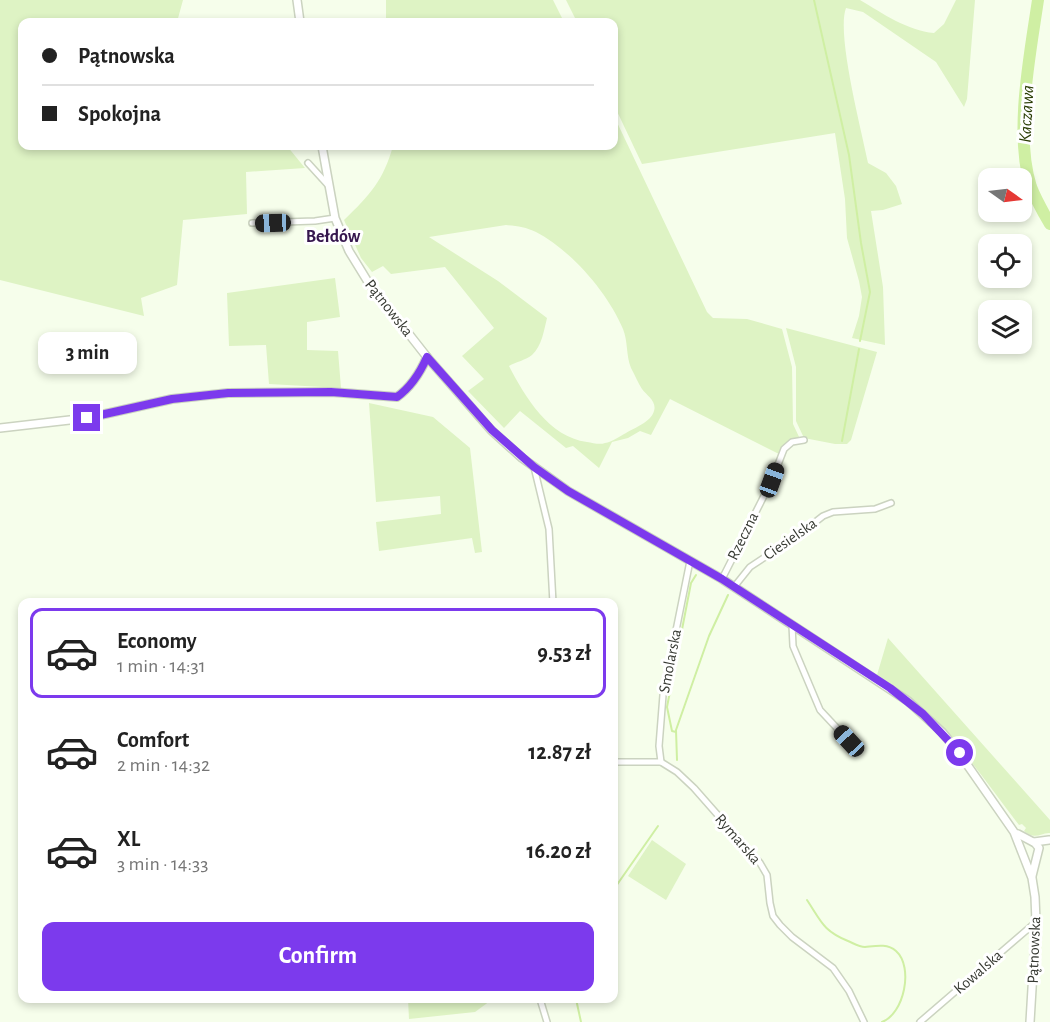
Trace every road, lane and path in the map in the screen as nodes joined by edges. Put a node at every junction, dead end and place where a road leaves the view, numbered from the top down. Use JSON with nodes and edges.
{"nodes":[{"id":1,"x":297,"y":0,"type":"edge"},
{"id":2,"x":299,"y":18,"type":"edge"},
{"id":3,"x":323,"y":150,"type":"edge"},
{"id":4,"x":308,"y":163,"type":"dead end"},
{"id":5,"x":329,"y":186,"type":"junction"},
{"id":6,"x":335,"y":218,"type":"junction"},
{"id":7,"x":252,"y":223,"type":"dead end"},
{"id":8,"x":427,"y":357,"type":"junction"},
{"id":9,"x":0,"y":429,"type":"edge"},
{"id":10,"x":804,"y":440,"type":"dead end"},
{"id":11,"x":534,"y":467,"type":"junction"},
{"id":12,"x":891,"y":502,"type":"dead end"},
{"id":13,"x":690,"y":561,"type":"junction"},
{"id":14,"x":722,"y":579,"type":"junction"},
{"id":15,"x":734,"y":587,"type":"junction"},
{"id":16,"x":554,"y":598,"type":"edge"},
{"id":17,"x":792,"y":625,"type":"junction"},
{"id":18,"x":849,"y":741,"type":"dead end"},
{"id":19,"x":618,"y":762,"type":"edge"},
{"id":20,"x":661,"y":762,"type":"junction"},
{"id":21,"x":1014,"y":832,"type":"junction"},
{"id":22,"x":1049,"y":840,"type":"edge"},
{"id":23,"x":1033,"y":842,"type":"junction"},
{"id":24,"x":1022,"y":849,"type":"junction"},
{"id":25,"x":1038,"y":855,"type":"junction"},
{"id":26,"x":1024,"y":858,"type":"junction"},
{"id":27,"x":1032,"y":878,"type":"junction"},
{"id":28,"x":1036,"y":922,"type":"junction"},
{"id":29,"x":541,"y":1003,"type":"edge"},
{"id":30,"x":547,"y":1022,"type":"edge"},
{"id":31,"x":864,"y":1022,"type":"edge"},
{"id":32,"x":920,"y":1022,"type":"edge"},
{"id":33,"x":1030,"y":1022,"type":"edge"}],
"edges":[{"from":1,"to":2,"type":"street"},
{"from":3,"to":5,"type":"street","name":"Pątnowska"},
{"from":4,"to":5,"type":"street"},
{"from":5,"to":6,"type":"street","name":"Pątnowska"},
{"from":6,"to":7,"type":"street"},
{"from":6,"to":8,"type":"street","name":"Pątnowska"},
{"from":8,"to":9,"type":"street"},
{"from":8,"to":11,"type":"street","name":"Pątnowska"},
{"from":10,"to":14,"type":"street","name":"Rzeczna"},
{"from":11,"to":13,"type":"street","name":"Pątnowska"},
{"from":11,"to":16,"type":"street"},
{"from":12,"to":15,"type":"street","name":"Ciesielska"},
{"from":13,"to":14,"type":"street","name":"Pątnowska"},
{"from":13,"to":20,"type":"street","name":"Smolarska"},
{"from":14,"to":15,"type":"street","name":"Pątnowska"},
{"from":15,"to":17,"type":"street","name":"Pątnowska"},
{"from":17,"to":18,"type":"street"},
{"from":17,"to":21,"type":"street","name":"Pątnowska"},
{"from":19,"to":20,"type":"street"},
{"from":20,"to":31,"type":"street","name":"Rymarska"},
{"from":21,"to":23,"type":"street","name":"Pątnowska"},
{"from":21,"to":24,"type":"street","name":"Pątnowska"},
{"from":22,"to":23,"type":"street"},
{"from":22,"to":25,"type":"street"},
{"from":23,"to":24,"type":"street"},
{"from":23,"to":25,"type":"street"},
{"from":24,"to":26,"type":"street"},
{"from":25,"to":26,"type":"street"},
{"from":25,"to":27,"type":"street","name":"Pątnowska"},
{"from":26,"to":27,"type":"street","name":"Pątnowska"},
{"from":27,"to":28,"type":"street","name":"Pątnowska"},
{"from":28,"to":32,"type":"street","name":"Kowalska"},
{"from":28,"to":33,"type":"street","name":"Pątnowska"},
{"from":29,"to":30,"type":"street"}]}
